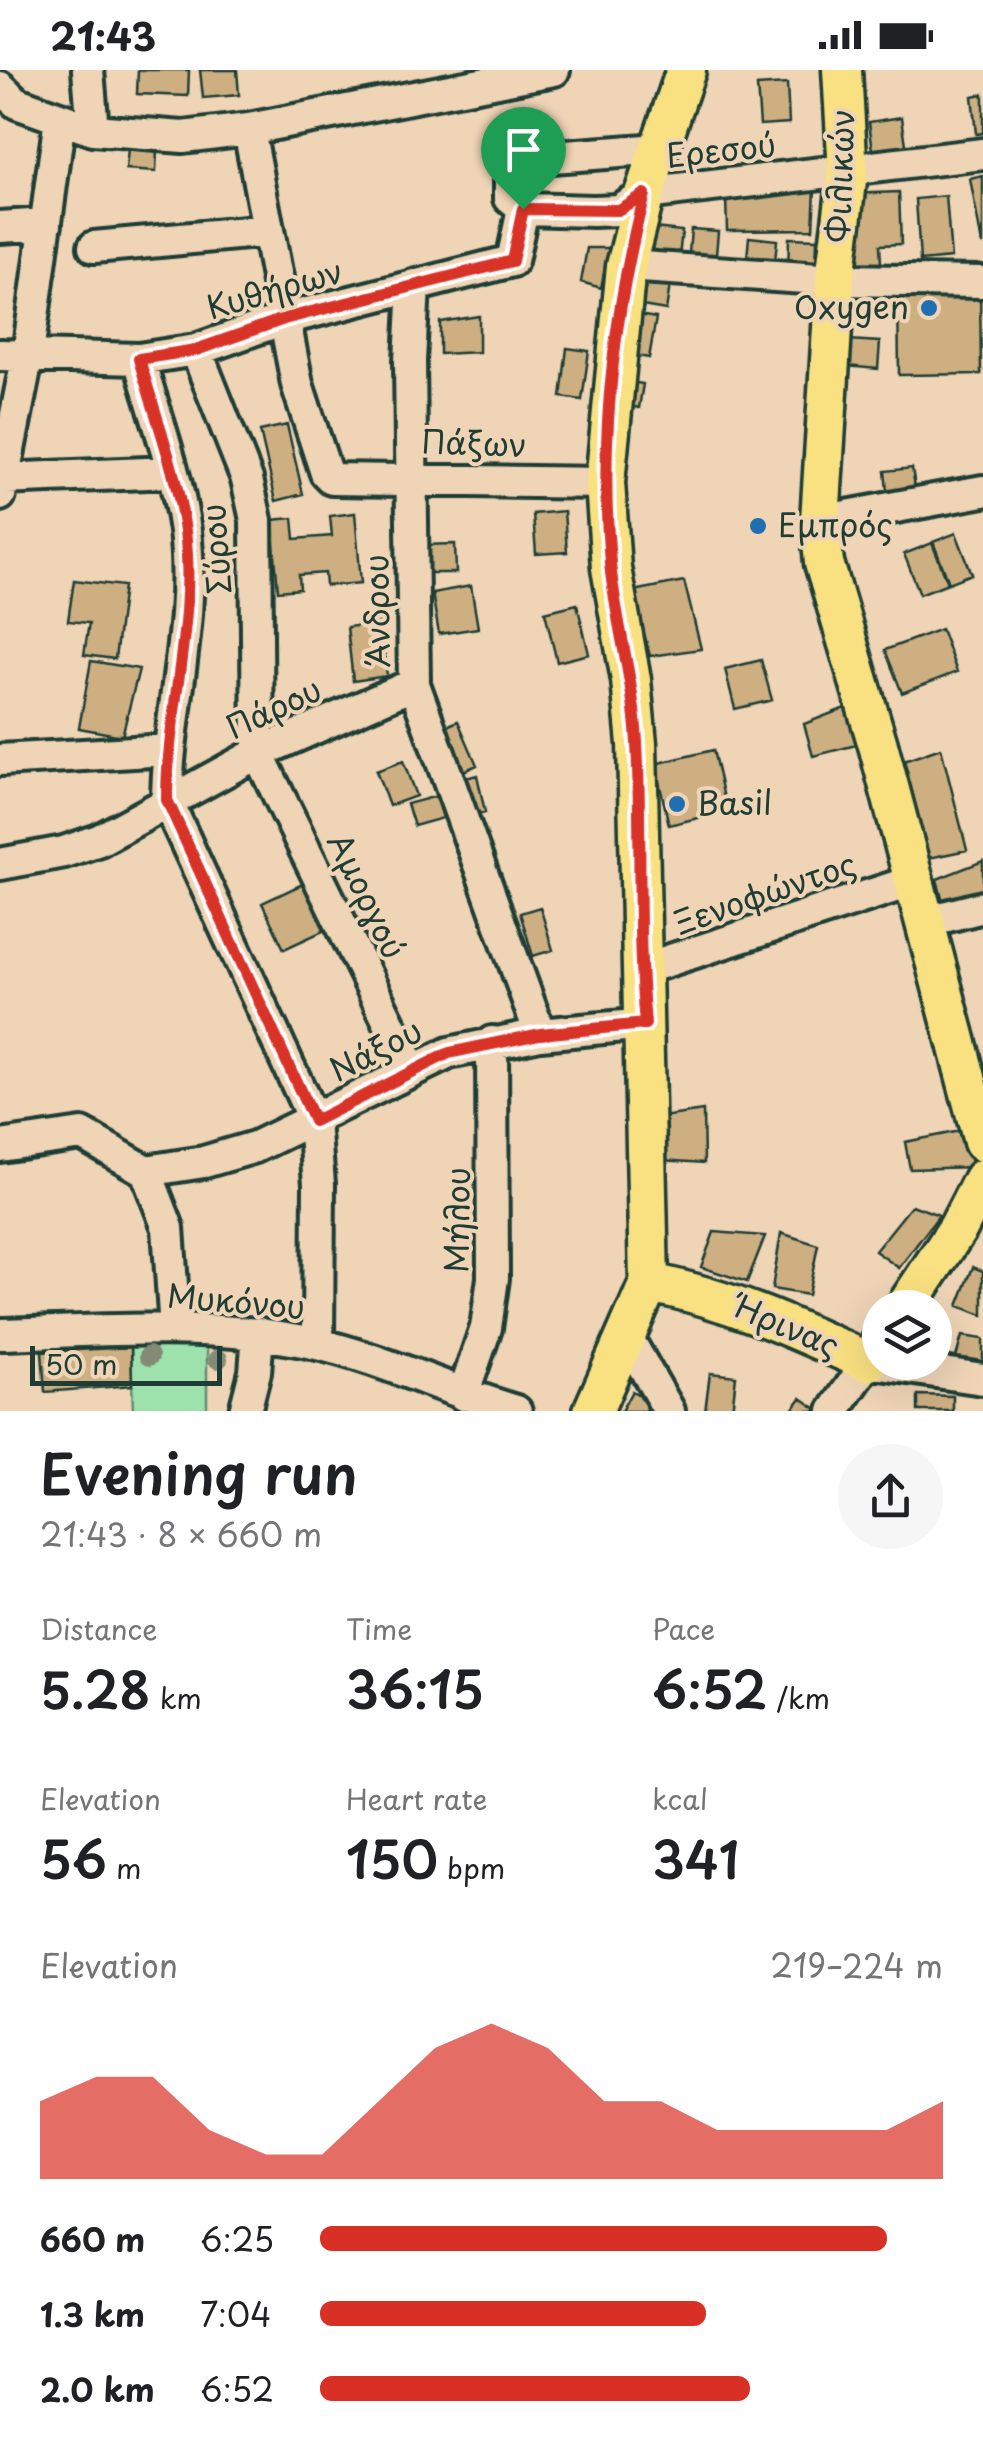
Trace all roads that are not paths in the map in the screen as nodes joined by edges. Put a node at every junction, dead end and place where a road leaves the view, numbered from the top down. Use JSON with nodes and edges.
{"nodes":[{"id":1,"x":88,"y":70,"type":"edge"},
{"id":2,"x":554,"y":70,"type":"edge"},
{"id":3,"x":686,"y":70,"type":"edge"},
{"id":4,"x":842,"y":70,"type":"edge"},
{"id":5,"x":0,"y":88,"type":"edge"},
{"id":6,"x":60,"y":118,"type":"junction"},
{"id":7,"x":248,"y":129,"type":"junction"},
{"id":8,"x":93,"y":130,"type":"junction"},
{"id":9,"x":660,"y":149,"type":"junction"},
{"id":10,"x":983,"y":154,"type":"edge"},
{"id":11,"x":848,"y":173,"type":"junction"},
{"id":12,"x":644,"y":194,"type":"junction"},
{"id":13,"x":523,"y":209,"type":"junction"},
{"id":14,"x":46,"y":224,"type":"junction"},
{"id":15,"x":0,"y":227,"type":"edge"},
{"id":16,"x":268,"y":231,"type":"junction"},
{"id":17,"x":94,"y":247,"type":"dead end"},
{"id":18,"x":626,"y":266,"type":"junction"},
{"id":19,"x":836,"y":280,"type":"junction"},
{"id":20,"x":983,"y":282,"type":"edge"},
{"id":21,"x":414,"y":285,"type":"junction"},
{"id":22,"x":284,"y":319,"type":"junction"},
{"id":23,"x":196,"y":350,"type":"junction"},
{"id":24,"x":14,"y":355,"type":"edge"},
{"id":25,"x":139,"y":359,"type":"junction"},
{"id":26,"x":172,"y":472,"type":"junction"},
{"id":27,"x":411,"y":477,"type":"junction"},
{"id":28,"x":605,"y":483,"type":"junction"},
{"id":29,"x":1,"y":484,"type":"edge"},
{"id":30,"x":983,"y":491,"type":"edge"},
{"id":31,"x":820,"y":521,"type":"junction"},
{"id":32,"x":414,"y":684,"type":"junction"},
{"id":33,"x":167,"y":750,"type":"junction"},
{"id":34,"x":258,"y":753,"type":"junction"},
{"id":35,"x":0,"y":760,"type":"edge"},
{"id":36,"x":167,"y":800,"type":"junction"},
{"id":37,"x":0,"y":864,"type":"edge"},
{"id":38,"x":912,"y":881,"type":"junction"},
{"id":39,"x":983,"y":907,"type":"edge"},
{"id":40,"x":924,"y":922,"type":"junction"},
{"id":41,"x":640,"y":970,"type":"junction"},
{"id":42,"x":645,"y":1024,"type":"junction"},
{"id":43,"x":540,"y":1034,"type":"junction"},
{"id":44,"x":492,"y":1042,"type":"junction"},
{"id":45,"x":412,"y":1070,"type":"junction"},
{"id":46,"x":977,"y":1084,"type":"edge"},
{"id":47,"x":314,"y":1121,"type":"junction"},
{"id":48,"x":983,"y":1142,"type":"edge"},
{"id":49,"x":0,"y":1146,"type":"edge"},
{"id":50,"x":146,"y":1171,"type":"junction"},
{"id":51,"x":983,"y":1179,"type":"edge"},
{"id":52,"x":650,"y":1283,"type":"junction"},
{"id":53,"x":917,"y":1290,"type":"edge"},
{"id":54,"x":175,"y":1328,"type":"junction"},
{"id":55,"x":258,"y":1333,"type":"junction"},
{"id":56,"x":0,"y":1334,"type":"edge"},
{"id":57,"x":628,"y":1338,"type":"junction"},
{"id":58,"x":318,"y":1344,"type":"junction"},
{"id":59,"x":862,"y":1349,"type":"edge"},
{"id":60,"x":862,"y":1370,"type":"edge"},
{"id":61,"x":952,"y":1372,"type":"edge"},
{"id":62,"x":983,"y":1379,"type":"edge"},
{"id":63,"x":463,"y":1395,"type":"junction"},
{"id":64,"x":245,"y":1411,"type":"edge"},
{"id":65,"x":516,"y":1411,"type":"edge"},
{"id":66,"x":592,"y":1411,"type":"edge"},
{"id":67,"x":669,"y":1411,"type":"edge"},
{"id":68,"x":834,"y":1411,"type":"edge"}],
"edges":[{"from":1,"to":8,"type":"street"},
{"from":2,"to":7,"type":"street"},
{"from":3,"to":9,"type":"main road"},
{"from":4,"to":11,"type":"main road","name":"Φιλικών"},
{"from":5,"to":6,"type":"street"},
{"from":6,"to":8,"type":"street"},
{"from":6,"to":14,"type":"street"},
{"from":7,"to":8,"type":"street"},
{"from":7,"to":16,"type":"street"},
{"from":9,"to":12,"type":"main road"},
{"from":9,"to":13,"type":"street"},
{"from":10,"to":11,"type":"street","name":"Ερεσού"},
{"from":11,"to":12,"type":"street","name":"Ερεσού"},
{"from":11,"to":19,"type":"main road","name":"Φιλικών"},
{"from":12,"to":13,"type":"street","name":"Ερεσού"},
{"from":12,"to":18,"type":"main road"},
{"from":13,"to":21,"type":"street","name":"Κυθήρων"},
{"from":14,"to":15,"type":"street"},
{"from":14,"to":24,"type":"street"},
{"from":16,"to":17,"type":"street"},
{"from":16,"to":22,"type":"street"},
{"from":18,"to":19,"type":"street"},
{"from":18,"to":28,"type":"main road"},
{"from":19,"to":20,"type":"street"},
{"from":19,"to":31,"type":"main road","name":"Φιλικών"},
{"from":21,"to":22,"type":"street","name":"Κυθήρων"},
{"from":21,"to":27,"type":"street","name":"Άνδρου"},
{"from":22,"to":23,"type":"street","name":"Κυθήρων"},
{"from":22,"to":27,"type":"street","name":"Πάξων"},
{"from":23,"to":25,"type":"street","name":"Κυθήρων"},
{"from":23,"to":34,"type":"street","name":"Σύρου"},
{"from":24,"to":25,"type":"street","name":"Κυθήρων"},
{"from":24,"to":29,"type":"street"},
{"from":25,"to":26,"type":"street"},
{"from":26,"to":29,"type":"street"},
{"from":26,"to":33,"type":"street"},
{"from":27,"to":28,"type":"street","name":"Πάξων"},
{"from":27,"to":32,"type":"street","name":"Άνδρου"},
{"from":28,"to":41,"type":"main road"},
{"from":30,"to":31,"type":"street"},
{"from":31,"to":38,"type":"main road","name":"Φιλικών"},
{"from":32,"to":34,"type":"street","name":"Πάρου"},
{"from":32,"to":43,"type":"street","name":"Άνδρου"},
{"from":33,"to":35,"type":"street"},
{"from":33,"to":36,"type":"street"},
{"from":34,"to":36,"type":"street","name":"Πάρου"},
{"from":34,"to":45,"type":"street","name":"Αμοργού"},
{"from":36,"to":37,"type":"street","name":"Πάρου"},
{"from":36,"to":47,"type":"street"},
{"from":38,"to":40,"type":"main road","name":"Φιλικών"},
{"from":38,"to":41,"type":"street","name":"Ξενοφώντος"},
{"from":39,"to":40,"type":"street"},
{"from":40,"to":46,"type":"main road","name":"Φιλικών"},
{"from":41,"to":42,"type":"main road"},
{"from":42,"to":43,"type":"street","name":"Νάξου"},
{"from":42,"to":52,"type":"main road"},
{"from":43,"to":44,"type":"street","name":"Νάξου"},
{"from":44,"to":45,"type":"street","name":"Νάξου"},
{"from":44,"to":63,"type":"street","name":"Μήλου"},
{"from":45,"to":47,"type":"street","name":"Νάξου"},
{"from":46,"to":48,"type":"main road","name":"Φιλικών"},
{"from":47,"to":50,"type":"street","name":"Νάξου"},
{"from":47,"to":58,"type":"street"},
{"from":49,"to":50,"type":"street"},
{"from":50,"to":54,"type":"street"},
{"from":51,"to":53,"type":"main road"},
{"from":52,"to":57,"type":"main road"},
{"from":52,"to":59,"type":"main road","name":"Ήρινας"},
{"from":54,"to":55,"type":"street","name":"Μυκόνου"},
{"from":54,"to":56,"type":"street","name":"Μυκόνου"},
{"from":55,"to":58,"type":"street","name":"Μυκόνου"},
{"from":55,"to":64,"type":"street"},
{"from":57,"to":66,"type":"main road"},
{"from":57,"to":67,"type":"street"},
{"from":58,"to":63,"type":"street","name":"Μυκόνου"},
{"from":60,"to":68,"type":"street"},
{"from":61,"to":62,"type":"street","name":"Ήρινας"},
{"from":63,"to":65,"type":"street","name":"Μυκόνου"}]}
